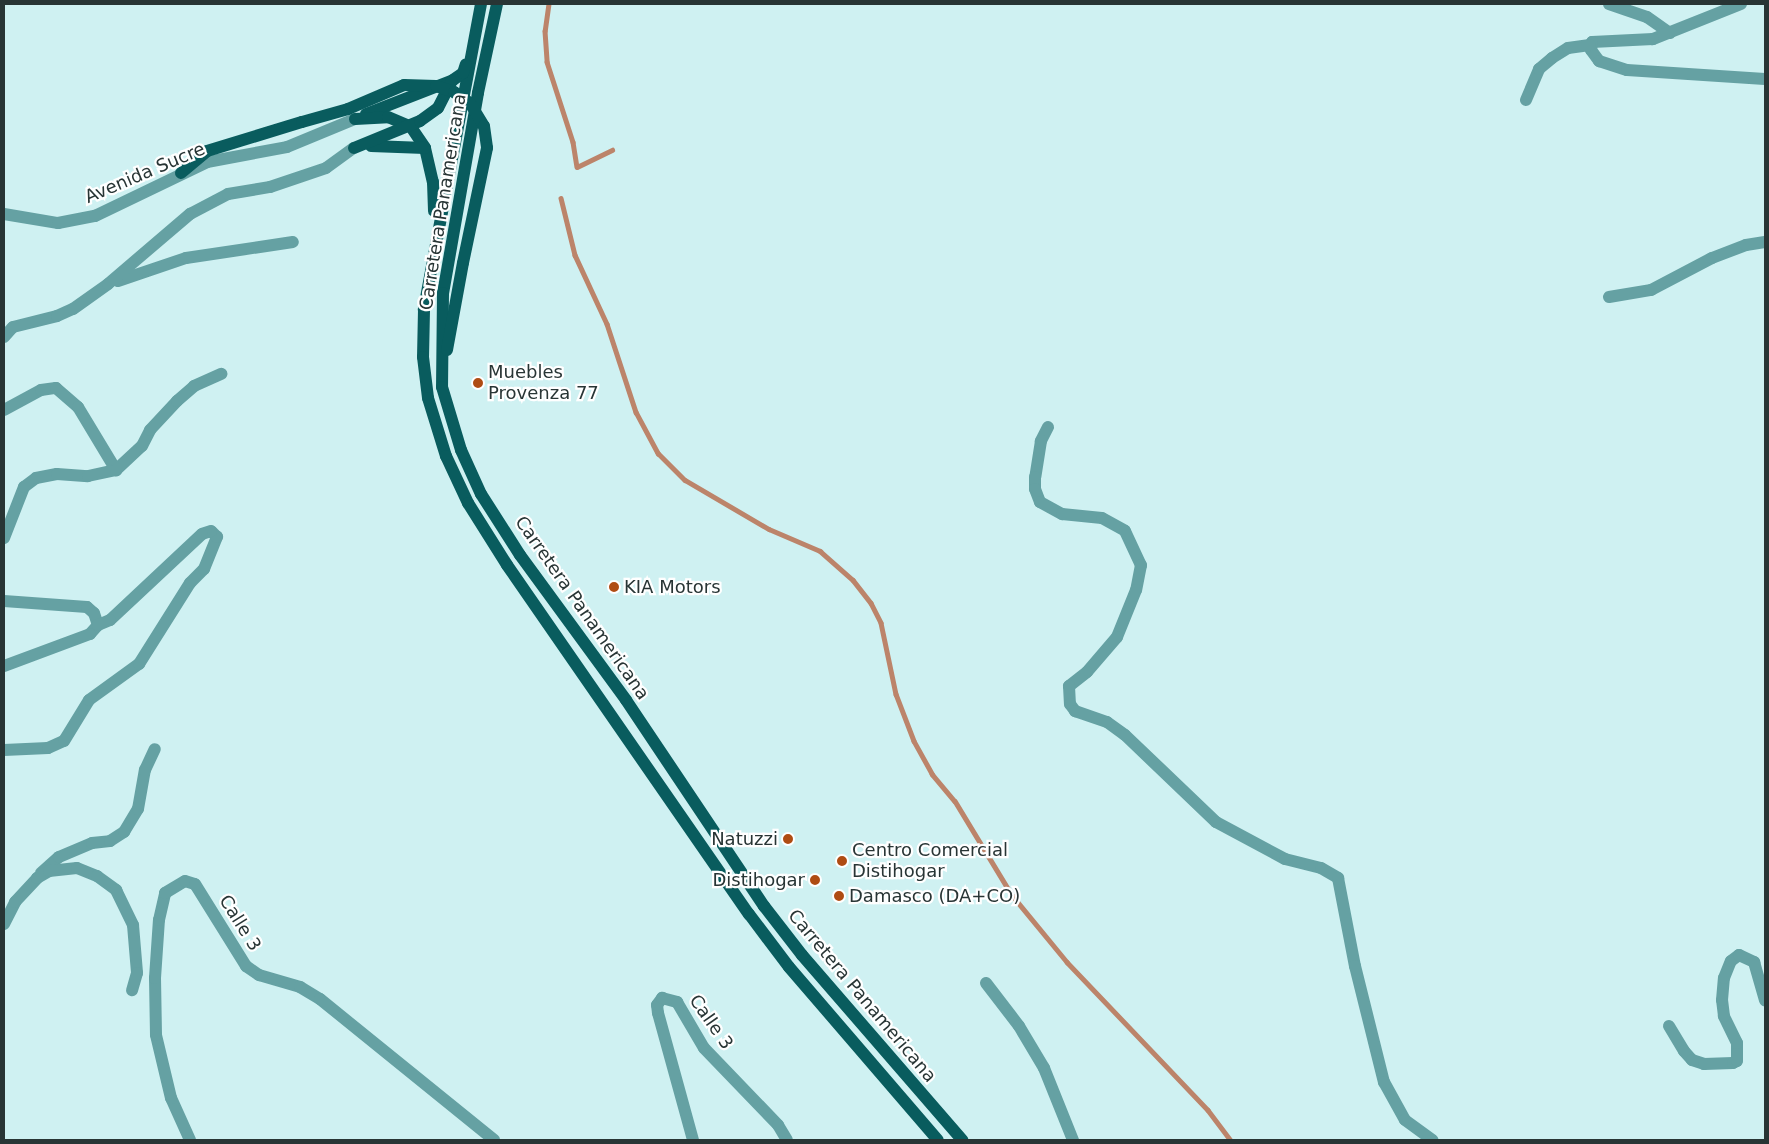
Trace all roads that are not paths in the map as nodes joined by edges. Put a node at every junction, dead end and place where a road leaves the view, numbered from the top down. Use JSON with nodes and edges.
{"nodes":[{"id":1,"x":482,"y":4,"type":"edge"},
{"id":2,"x":497,"y":4,"type":"edge"},
{"id":3,"x":1609,"y":4,"type":"edge"},
{"id":4,"x":1741,"y":4,"type":"edge"},
{"id":5,"x":1670,"y":33,"type":"junction"},
{"id":6,"x":1590,"y":45,"type":"junction"},
{"id":7,"x":473,"y":51,"type":"junction"},
{"id":8,"x":1765,"y":79,"type":"edge"},
{"id":9,"x":453,"y":80,"type":"junction"},
{"id":10,"x":1526,"y":100,"type":"dead end"},
{"id":11,"x":354,"y":119,"type":"junction"},
{"id":12,"x":411,"y":127,"type":"junction"},
{"id":13,"x":354,"y":148,"type":"junction"},
{"id":14,"x":425,"y":148,"type":"junction"},
{"id":15,"x":182,"y":173,"type":"junction"},
{"id":16,"x":4,"y":214,"type":"edge"},
{"id":17,"x":293,"y":242,"type":"dead end"},
{"id":18,"x":1765,"y":242,"type":"edge"},
{"id":19,"x":434,"y":251,"type":"junction"},
{"id":20,"x":108,"y":284,"type":"junction"},
{"id":21,"x":1609,"y":297,"type":"dead end"},
{"id":22,"x":4,"y":337,"type":"edge"},
{"id":23,"x":221,"y":374,"type":"dead end"},
{"id":24,"x":442,"y":387,"type":"junction"},
{"id":25,"x":4,"y":410,"type":"edge"},
{"id":26,"x":1048,"y":427,"type":"dead end"},
{"id":27,"x":116,"y":470,"type":"junction"},
{"id":28,"x":4,"y":538,"type":"edge"},
{"id":29,"x":4,"y":601,"type":"edge"},
{"id":30,"x":98,"y":624,"type":"junction"},
{"id":31,"x":4,"y":666,"type":"edge"},
{"id":32,"x":155,"y":749,"type":"dead end"},
{"id":33,"x":4,"y":750,"type":"edge"},
{"id":34,"x":37,"y":878,"type":"junction"},
{"id":35,"x":4,"y":924,"type":"edge"},
{"id":36,"x":986,"y":983,"type":"dead end"},
{"id":37,"x":132,"y":990,"type":"dead end"},
{"id":38,"x":1765,"y":1000,"type":"edge"},
{"id":39,"x":1669,"y":1026,"type":"dead end"},
{"id":40,"x":190,"y":1140,"type":"edge"},
{"id":41,"x":494,"y":1140,"type":"edge"},
{"id":42,"x":693,"y":1140,"type":"edge"},
{"id":43,"x":787,"y":1140,"type":"edge"},
{"id":44,"x":938,"y":1140,"type":"edge"},
{"id":45,"x":962,"y":1140,"type":"edge"},
{"id":46,"x":1073,"y":1140,"type":"edge"},
{"id":47,"x":1433,"y":1140,"type":"edge"}],
"edges":[{"from":1,"to":7,"type":"main road","name":"Carretera Panamericana"},
{"from":2,"to":24,"type":"main road","name":"Carretera Panamericana"},
{"from":3,"to":5,"type":"street"},
{"from":4,"to":5,"type":"street"},
{"from":5,"to":6,"type":"street"},
{"from":6,"to":8,"type":"street"},
{"from":6,"to":10,"type":"street"},
{"from":7,"to":9,"type":"main road"},
{"from":7,"to":19,"type":"main road","name":"Carretera Panamericana"},
{"from":9,"to":11,"type":"main road"},
{"from":9,"to":12,"type":"main road"},
{"from":11,"to":12,"type":"main road"},
{"from":11,"to":15,"type":"street","name":"Avenida Sucre"},
{"from":12,"to":13,"type":"main road"},
{"from":12,"to":14,"type":"main road"},
{"from":13,"to":14,"type":"main road"},
{"from":13,"to":20,"type":"street"},
{"from":14,"to":19,"type":"main road"},
{"from":15,"to":16,"type":"street","name":"Avenida Sucre"},
{"from":15,"to":24,"type":"main road","bridge":true},
{"from":17,"to":20,"type":"street"},
{"from":18,"to":21,"type":"street"},
{"from":19,"to":44,"type":"main road","name":"Carretera Panamericana"},
{"from":20,"to":22,"type":"street"},
{"from":23,"to":27,"type":"street"},
{"from":24,"to":45,"type":"main road","name":"Carretera Panamericana"},
{"from":25,"to":27,"type":"street"},
{"from":26,"to":47,"type":"street"},
{"from":27,"to":28,"type":"street"},
{"from":29,"to":30,"type":"street"},
{"from":30,"to":31,"type":"street"},
{"from":30,"to":33,"type":"street"},
{"from":32,"to":34,"type":"street"},
{"from":34,"to":35,"type":"street"},
{"from":34,"to":37,"type":"street"},
{"from":36,"to":46,"type":"street"},
{"from":38,"to":39,"type":"street"},
{"from":40,"to":41,"type":"street","name":"Calle 3"},
{"from":42,"to":43,"type":"street","name":"Calle 3"}]}
